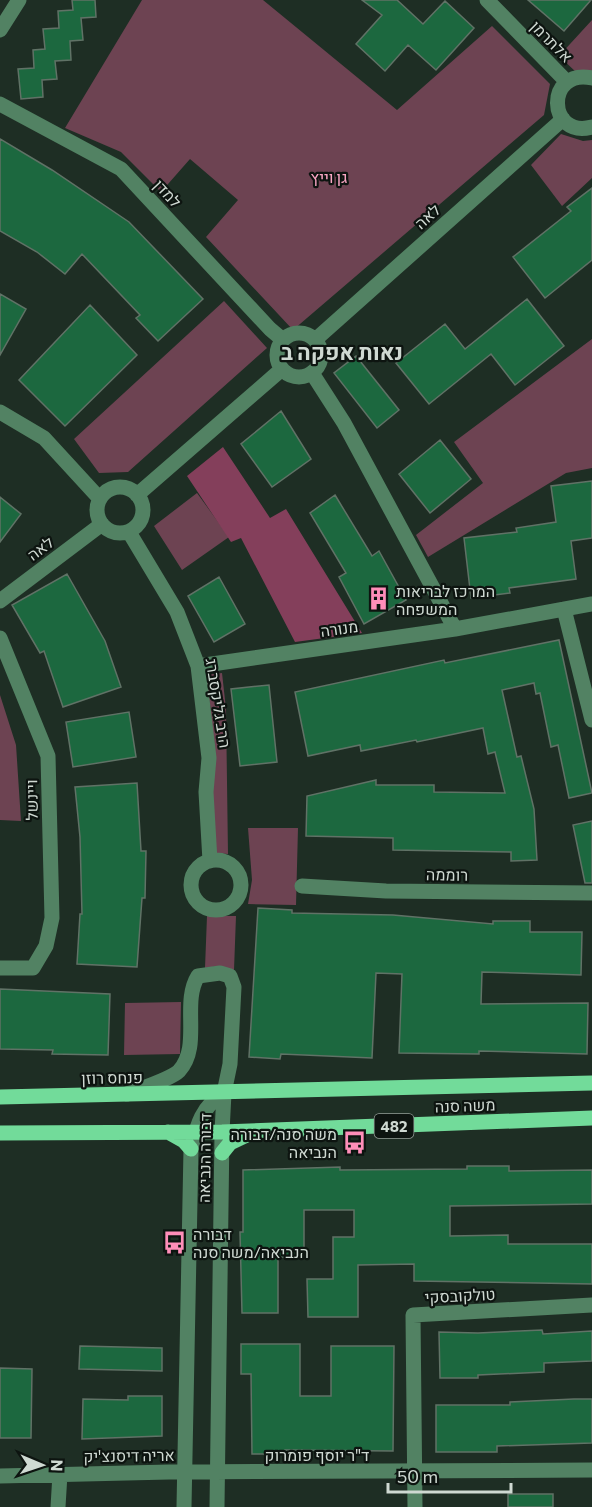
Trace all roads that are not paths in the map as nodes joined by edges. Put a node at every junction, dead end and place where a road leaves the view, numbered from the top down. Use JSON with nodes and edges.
{"nodes":[{"id":1,"x":19,"y":0,"type":"edge"},
{"id":2,"x":487,"y":0,"type":"edge"},
{"id":3,"x":0,"y":30,"type":"edge"},
{"id":4,"x":592,"y":78,"type":"edge"},
{"id":5,"x":567,"y":82,"type":"junction"},
{"id":6,"x":0,"y":104,"type":"edge"},
{"id":7,"x":563,"y":119,"type":"junction"},
{"id":8,"x":592,"y":127,"type":"edge"},
{"id":9,"x":283,"y":340,"type":"junction"},
{"id":10,"x":315,"y":340,"type":"junction"},
{"id":11,"x":282,"y":369,"type":"junction"},
{"id":12,"x":312,"y":373,"type":"junction"},
{"id":13,"x":0,"y":412,"type":"edge"},
{"id":14,"x":137,"y":495,"type":"junction"},
{"id":15,"x":100,"y":499,"type":"junction"},
{"id":16,"x":102,"y":524,"type":"junction"},
{"id":17,"x":129,"y":532,"type":"junction"},
{"id":18,"x":0,"y":602,"type":"edge"},
{"id":19,"x":592,"y":604,"type":"edge"},
{"id":20,"x":564,"y":609,"type":"junction"},
{"id":21,"x":454,"y":629,"type":"junction"},
{"id":22,"x":0,"y":638,"type":"edge"},
{"id":23,"x":198,"y":666,"type":"junction"},
{"id":24,"x":592,"y":720,"type":"edge"},
{"id":25,"x":210,"y":861,"type":"dead end"},
{"id":26,"x":302,"y":886,"type":"dead end"},
{"id":27,"x":592,"y":893,"type":"edge"},
{"id":28,"x":0,"y":968,"type":"edge"},
{"id":29,"x":592,"y":1083,"type":"edge"},
{"id":30,"x":224,"y":1093,"type":"junction"},
{"id":31,"x":124,"y":1095,"type":"junction"},
{"id":32,"x":0,"y":1097,"type":"edge"},
{"id":33,"x":592,"y":1118,"type":"edge"},
{"id":34,"x":257,"y":1130,"type":"junction"},
{"id":35,"x":168,"y":1132,"type":"junction"},
{"id":36,"x":195,"y":1132,"type":"junction"},
{"id":37,"x":222,"y":1132,"type":"junction"},
{"id":38,"x":0,"y":1133,"type":"edge"},
{"id":39,"x":191,"y":1149,"type":"junction"},
{"id":40,"x":222,"y":1153,"type":"junction"},
{"id":41,"x":592,"y":1305,"type":"edge"},
{"id":42,"x":592,"y":1470,"type":"edge"},
{"id":43,"x":415,"y":1472,"type":"junction"},
{"id":44,"x":186,"y":1473,"type":"junction"},
{"id":45,"x":218,"y":1473,"type":"junction"},
{"id":46,"x":60,"y":1474,"type":"junction"},
{"id":47,"x":0,"y":1476,"type":"edge"},
{"id":48,"x":58,"y":1507,"type":"edge"},
{"id":49,"x":184,"y":1507,"type":"edge"},
{"id":50,"x":217,"y":1507,"type":"edge"},
{"id":51,"x":415,"y":1507,"type":"edge"}],
"edges":[{"from":1,"to":3,"type":"street"},
{"from":2,"to":5,"type":"street","name":"אלתרמן"},
{"from":4,"to":5,"type":"street"},
{"from":5,"to":7,"type":"street"},
{"from":6,"to":9,"type":"street","name":"למדן"},
{"from":7,"to":8,"type":"street"},
{"from":7,"to":10,"type":"street","name":"לאה"},
{"from":9,"to":10,"type":"street"},
{"from":9,"to":11,"type":"street"},
{"from":10,"to":12,"type":"street"},
{"from":11,"to":12,"type":"street"},
{"from":11,"to":14,"type":"street"},
{"from":12,"to":21,"type":"street"},
{"from":13,"to":15,"type":"street"},
{"from":14,"to":15,"type":"street"},
{"from":14,"to":17,"type":"street"},
{"from":15,"to":16,"type":"street"},
{"from":16,"to":17,"type":"street"},
{"from":16,"to":18,"type":"street","name":"לאה"},
{"from":17,"to":23,"type":"street","name":"הרב גליקסברג"},
{"from":19,"to":20,"type":"street","name":"מנורה"},
{"from":20,"to":21,"type":"street","name":"מנורה"},
{"from":20,"to":24,"type":"street"},
{"from":21,"to":23,"type":"street","name":"מנורה"},
{"from":22,"to":28,"type":"street","name":"ויינשל"},
{"from":23,"to":25,"type":"street","name":"הרב גליקסברג"},
{"from":26,"to":27,"type":"street","name":"רוממה"},
{"from":29,"to":30,"type":"main road","name":"משה סנה","number":"482"},
{"from":30,"to":31,"type":"main road","name":"פנחס רוזן","number":"482"},
{"from":30,"to":31,"type":"street"},
{"from":30,"to":36,"type":"street","name":"דבורה הנביאה"},
{"from":30,"to":37,"type":"street","name":"דבורה הנביאה"},
{"from":31,"to":32,"type":"main road","name":"פנחס רוזן","number":"482"},
{"from":33,"to":34,"type":"main road","name":"משה סנה","number":"482"},
{"from":34,"to":37,"type":"main road","name":"משה סנה","number":"482"},
{"from":34,"to":40,"type":"main road"},
{"from":35,"to":36,"type":"main road","number":"482"},
{"from":35,"to":38,"type":"main road","number":"482"},
{"from":35,"to":39,"type":"main road"},
{"from":36,"to":37,"type":"main road","name":"משה סנה","number":"482"},
{"from":36,"to":39,"type":"street","name":"דבורה הנביאה"},
{"from":37,"to":40,"type":"street","name":"דבורה הנביאה"},
{"from":39,"to":44,"type":"street","name":"דבורה הנביאה"},
{"from":40,"to":45,"type":"street","name":"דבורה הנביאה"},
{"from":41,"to":43,"type":"street","name":"טולקובסקי"},
{"from":42,"to":43,"type":"street","name":"ד\"ר יוסף פומרוק"},
{"from":43,"to":45,"type":"street","name":"ד\"ר יוסף פומרוק"},
{"from":43,"to":51,"type":"street"},
{"from":44,"to":45,"type":"street","name":"ד\"ר יוסף פומרוק"},
{"from":44,"to":46,"type":"street","name":"אריה דיסנצ'יק"},
{"from":44,"to":49,"type":"street","name":"דבורה הנביאה"},
{"from":45,"to":50,"type":"street","name":"דבורה הנביאה"},
{"from":46,"to":47,"type":"street","name":"אריה דיסנצ'יק"},
{"from":46,"to":48,"type":"street"}]}
